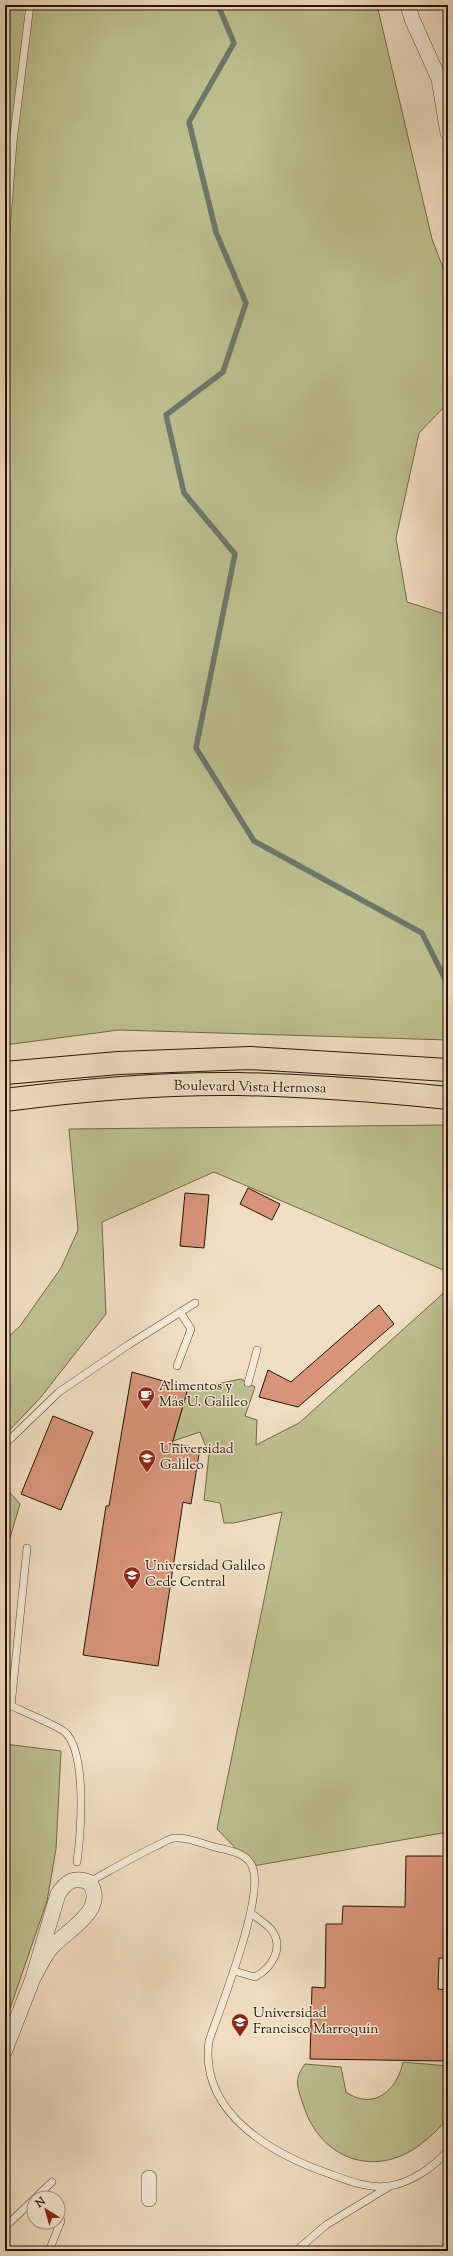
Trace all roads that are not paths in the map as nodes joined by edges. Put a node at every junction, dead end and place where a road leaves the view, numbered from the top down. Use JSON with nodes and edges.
{"nodes":[{"id":1,"x":30,"y":5,"type":"edge"},
{"id":2,"x":408,"y":5,"type":"edge"},
{"id":3,"x":448,"y":133,"type":"edge"},
{"id":4,"x":5,"y":247,"type":"edge"},
{"id":5,"x":448,"y":1070,"type":"edge"},
{"id":6,"x":5,"y":1072,"type":"edge"},
{"id":7,"x":448,"y":1098,"type":"edge"},
{"id":8,"x":5,"y":1100,"type":"edge"},
{"id":9,"x":195,"y":1303,"type":"dead end"},
{"id":10,"x":180,"y":1312,"type":"junction"},
{"id":11,"x":258,"y":1350,"type":"dead end"},
{"id":12,"x":177,"y":1366,"type":"dead end"},
{"id":13,"x":248,"y":1383,"type":"dead end"},
{"id":14,"x":5,"y":1444,"type":"edge"},
{"id":15,"x":27,"y":1548,"type":"dead end"},
{"id":16,"x":8,"y":1704,"type":"edge"},
{"id":17,"x":77,"y":1862,"type":"dead end"},
{"id":18,"x":89,"y":1882,"type":"junction"},
{"id":19,"x":252,"y":1914,"type":"junction"},
{"id":20,"x":234,"y":1971,"type":"junction"},
{"id":21,"x":33,"y":1978,"type":"junction"},
{"id":22,"x":5,"y":2050,"type":"edge"},
{"id":23,"x":448,"y":2151,"type":"edge"},
{"id":24,"x":149,"y":2178,"type":"dead end"},
{"id":25,"x":52,"y":2182,"type":"dead end"},
{"id":26,"x":390,"y":2186,"type":"junction"},
{"id":27,"x":149,"y":2199,"type":"dead end"},
{"id":28,"x":5,"y":2227,"type":"edge"},
{"id":29,"x":58,"y":2230,"type":"edge"},
{"id":30,"x":49,"y":2251,"type":"edge"},
{"id":31,"x":296,"y":2251,"type":"edge"}],
"edges":[{"from":1,"to":4,"type":"lane"},
{"from":2,"to":3,"type":"street"},
{"from":5,"to":6,"type":"main road","name":"Boulevard Vista Hermosa"},
{"from":7,"to":8,"type":"main road","name":"Boulevard Vista Hermosa"},
{"from":9,"to":10,"type":"lane"},
{"from":10,"to":12,"type":"lane"},
{"from":10,"to":14,"type":"lane"},
{"from":11,"to":13,"type":"lane"},
{"from":15,"to":16,"type":"lane"},
{"from":16,"to":17,"type":"lane"},
{"from":18,"to":19,"type":"lane"},
{"from":18,"to":21,"type":"street"},
{"from":18,"to":21,"type":"street"},
{"from":19,"to":20,"type":"lane"},
{"from":19,"to":20,"type":"lane"},
{"from":20,"to":26,"type":"lane"},
{"from":21,"to":22,"type":"street"},
{"from":23,"to":26,"type":"lane"},
{"from":24,"to":27,"type":"street"},
{"from":25,"to":28,"type":"lane"},
{"from":26,"to":31,"type":"lane"},
{"from":29,"to":30,"type":"lane"}]}
